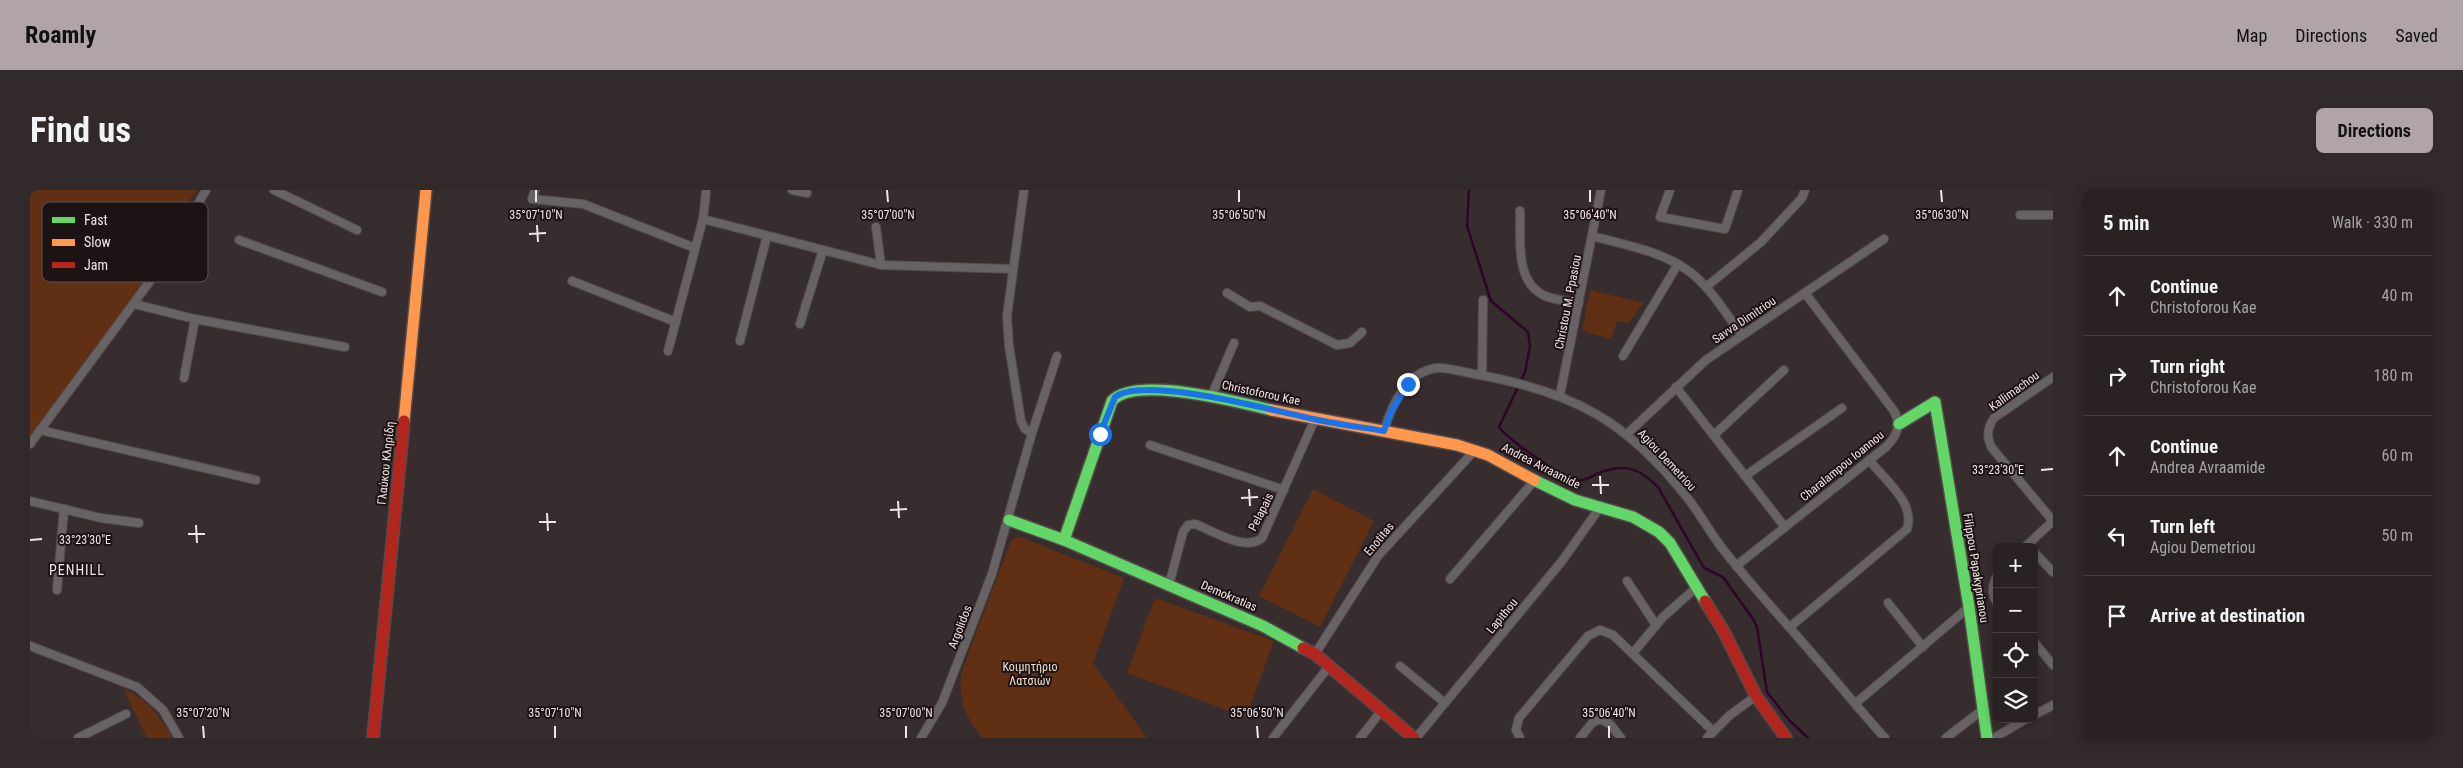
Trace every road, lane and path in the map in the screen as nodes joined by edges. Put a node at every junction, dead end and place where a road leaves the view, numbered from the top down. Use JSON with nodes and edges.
{"nodes":[{"id":1,"x":206,"y":190,"type":"edge"},
{"id":2,"x":274,"y":190,"type":"edge"},
{"id":3,"x":426,"y":190,"type":"edge"},
{"id":4,"x":534,"y":190,"type":"edge"},
{"id":5,"x":792,"y":190,"type":"edge"},
{"id":6,"x":1024,"y":190,"type":"edge"},
{"id":7,"x":1601,"y":190,"type":"edge"},
{"id":8,"x":1670,"y":190,"type":"edge"},
{"id":9,"x":1738,"y":190,"type":"edge"},
{"id":10,"x":1805,"y":190,"type":"edge"},
{"id":11,"x":706,"y":192,"type":"dead end"},
{"id":12,"x":807,"y":193,"type":"dead end"},
{"id":13,"x":199,"y":202,"type":"edge"},
{"id":14,"x":1520,"y":211,"type":"dead end"},
{"id":15,"x":2020,"y":215,"type":"dead end"},
{"id":16,"x":2053,"y":215,"type":"edge"},
{"id":17,"x":703,"y":219,"type":"junction"},
{"id":18,"x":876,"y":227,"type":"dead end"},
{"id":19,"x":357,"y":230,"type":"dead end"},
{"id":20,"x":767,"y":236,"type":"junction"},
{"id":21,"x":1592,"y":236,"type":"junction"},
{"id":22,"x":1884,"y":239,"type":"dead end"},
{"id":23,"x":239,"y":240,"type":"dead end"},
{"id":24,"x":695,"y":248,"type":"junction"},
{"id":25,"x":824,"y":250,"type":"junction"},
{"id":26,"x":1678,"y":264,"type":"junction"},
{"id":27,"x":881,"y":265,"type":"junction"},
{"id":28,"x":1013,"y":269,"type":"junction"},
{"id":29,"x":572,"y":281,"type":"dead end"},
{"id":30,"x":150,"y":282,"type":"edge"},
{"id":31,"x":1706,"y":287,"type":"junction"},
{"id":32,"x":382,"y":292,"type":"dead end"},
{"id":33,"x":1227,"y":293,"type":"dead end"},
{"id":34,"x":1805,"y":293,"type":"junction"},
{"id":35,"x":1483,"y":300,"type":"dead end"},
{"id":36,"x":1579,"y":303,"type":"junction"},
{"id":37,"x":134,"y":304,"type":"junction"},
{"id":38,"x":195,"y":319,"type":"junction"},
{"id":39,"x":676,"y":322,"type":"junction"},
{"id":40,"x":800,"y":324,"type":"dead end"},
{"id":41,"x":1362,"y":332,"type":"dead end"},
{"id":42,"x":1742,"y":335,"type":"junction"},
{"id":43,"x":740,"y":341,"type":"dead end"},
{"id":44,"x":1234,"y":344,"type":"dead end"},
{"id":45,"x":345,"y":347,"type":"dead end"},
{"id":46,"x":668,"y":351,"type":"dead end"},
{"id":47,"x":1057,"y":356,"type":"dead end"},
{"id":48,"x":1622,"y":356,"type":"dead end"},
{"id":49,"x":1784,"y":370,"type":"dead end"},
{"id":50,"x":1482,"y":375,"type":"junction"},
{"id":51,"x":2053,"y":377,"type":"edge"},
{"id":52,"x":184,"y":378,"type":"dead end"},
{"id":53,"x":1676,"y":387,"type":"junction"},
{"id":54,"x":1560,"y":395,"type":"junction"},
{"id":55,"x":1211,"y":396,"type":"junction"},
{"id":56,"x":1842,"y":408,"type":"dead end"},
{"id":57,"x":1315,"y":419,"type":"junction"},
{"id":58,"x":1899,"y":424,"type":"junction"},
{"id":59,"x":40,"y":430,"type":"junction"},
{"id":60,"x":1384,"y":431,"type":"junction"},
{"id":61,"x":1032,"y":434,"type":"junction"},
{"id":62,"x":1627,"y":434,"type":"junction"},
{"id":63,"x":1714,"y":435,"type":"junction"},
{"id":64,"x":30,"y":444,"type":"edge"},
{"id":65,"x":1150,"y":445,"type":"dead end"},
{"id":66,"x":1474,"y":450,"type":"junction"},
{"id":67,"x":1869,"y":460,"type":"junction"},
{"id":68,"x":1745,"y":476,"type":"junction"},
{"id":69,"x":256,"y":480,"type":"dead end"},
{"id":70,"x":1534,"y":480,"type":"junction"},
{"id":71,"x":1284,"y":490,"type":"junction"},
{"id":72,"x":30,"y":501,"type":"edge"},
{"id":73,"x":1601,"y":506,"type":"junction"},
{"id":74,"x":64,"y":509,"type":"junction"},
{"id":75,"x":1009,"y":520,"type":"junction"},
{"id":76,"x":2053,"y":521,"type":"edge"},
{"id":77,"x":139,"y":524,"type":"dead end"},
{"id":78,"x":1784,"y":526,"type":"junction"},
{"id":79,"x":1064,"y":540,"type":"junction"},
{"id":80,"x":2031,"y":543,"type":"edge"},
{"id":81,"x":2038,"y":556,"type":"edge"},
{"id":82,"x":1736,"y":566,"type":"junction"},
{"id":83,"x":2053,"y":572,"type":"edge"},
{"id":84,"x":1450,"y":579,"type":"dead end"},
{"id":85,"x":1627,"y":581,"type":"dead end"},
{"id":86,"x":1169,"y":585,"type":"junction"},
{"id":87,"x":1697,"y":587,"type":"junction"},
{"id":88,"x":56,"y":590,"type":"dead end"},
{"id":89,"x":1888,"y":603,"type":"dead end"},
{"id":90,"x":1968,"y":607,"type":"junction"},
{"id":91,"x":1656,"y":625,"type":"junction"},
{"id":92,"x":1790,"y":627,"type":"junction"},
{"id":93,"x":30,"y":646,"type":"edge"},
{"id":94,"x":1923,"y":647,"type":"junction"},
{"id":95,"x":2038,"y":647,"type":"edge"},
{"id":96,"x":1633,"y":653,"type":"junction"},
{"id":97,"x":1315,"y":654,"type":"junction"},
{"id":98,"x":1330,"y":665,"type":"junction"},
{"id":99,"x":2053,"y":665,"type":"edge"},
{"id":100,"x":1400,"y":666,"type":"dead end"},
{"id":101,"x":1756,"y":696,"type":"junction"},
{"id":102,"x":1445,"y":703,"type":"junction"},
{"id":103,"x":1856,"y":704,"type":"junction"},
{"id":104,"x":2053,"y":705,"type":"edge"},
{"id":105,"x":1382,"y":710,"type":"junction"},
{"id":106,"x":1981,"y":711,"type":"junction"},
{"id":107,"x":2038,"y":713,"type":"edge"},
{"id":108,"x":126,"y":714,"type":"dead end"},
{"id":109,"x":2019,"y":723,"type":"edge"},
{"id":110,"x":1712,"y":731,"type":"junction"},
{"id":111,"x":78,"y":738,"type":"edge"},
{"id":112,"x":179,"y":738,"type":"edge"},
{"id":113,"x":373,"y":738,"type":"edge"},
{"id":114,"x":921,"y":738,"type":"edge"},
{"id":115,"x":1274,"y":738,"type":"edge"},
{"id":116,"x":1360,"y":738,"type":"edge"},
{"id":117,"x":1415,"y":738,"type":"edge"},
{"id":118,"x":1520,"y":738,"type":"edge"},
{"id":119,"x":1580,"y":738,"type":"edge"},
{"id":120,"x":1621,"y":738,"type":"edge"},
{"id":121,"x":1706,"y":738,"type":"edge"},
{"id":122,"x":1786,"y":738,"type":"edge"},
{"id":123,"x":1885,"y":738,"type":"edge"},
{"id":124,"x":1946,"y":738,"type":"edge"},
{"id":125,"x":1987,"y":738,"type":"edge"},
{"id":126,"x":1994,"y":738,"type":"edge"}],
"edges":[{"from":1,"to":13,"type":"street"},
{"from":2,"to":19,"type":"street"},
{"from":3,"to":113,"type":"street","name":"Γλαύκου Κληρίδη"},
{"from":4,"to":24,"type":"street"},
{"from":5,"to":12,"type":"street"},
{"from":6,"to":28,"type":"street"},
{"from":7,"to":21,"type":"street","name":"Christou M. Ppasiou"},
{"from":8,"to":9,"type":"street"},
{"from":10,"to":31,"type":"street"},
{"from":11,"to":17,"type":"street"},
{"from":14,"to":36,"type":"street"},
{"from":15,"to":16,"type":"street"},
{"from":17,"to":20,"type":"street"},
{"from":17,"to":24,"type":"street"},
{"from":18,"to":27,"type":"street"},
{"from":20,"to":25,"type":"street"},
{"from":20,"to":43,"type":"street"},
{"from":21,"to":26,"type":"street"},
{"from":21,"to":36,"type":"street","name":"Christou M. Ppasiou"},
{"from":22,"to":34,"type":"street","name":"Savva Dimitriou"},
{"from":23,"to":32,"type":"street"},
{"from":24,"to":39,"type":"street"},
{"from":25,"to":27,"type":"street"},
{"from":25,"to":40,"type":"street"},
{"from":26,"to":31,"type":"street"},
{"from":26,"to":48,"type":"street"},
{"from":27,"to":28,"type":"street"},
{"from":28,"to":61,"type":"street"},
{"from":29,"to":39,"type":"street"},
{"from":30,"to":37,"type":"street"},
{"from":31,"to":42,"type":"street"},
{"from":33,"to":41,"type":"street"},
{"from":34,"to":42,"type":"street","name":"Savva Dimitriou"},
{"from":34,"to":58,"type":"street","name":"Charalampou Ioannou"},
{"from":35,"to":50,"type":"street"},
{"from":36,"to":54,"type":"street","name":"Christou M. Ppasiou"},
{"from":37,"to":38,"type":"street"},
{"from":37,"to":59,"type":"street"},
{"from":38,"to":45,"type":"street"},
{"from":38,"to":52,"type":"street"},
{"from":39,"to":46,"type":"street"},
{"from":42,"to":53,"type":"street","name":"Savva Dimitriou"},
{"from":44,"to":55,"type":"street"},
{"from":47,"to":61,"type":"street","name":"Argolidos"},
{"from":49,"to":63,"type":"street"},
{"from":50,"to":54,"type":"street","name":"Agiou Demetriou"},
{"from":50,"to":60,"type":"street","name":"Agiou Demetriou"},
{"from":51,"to":76,"type":"street","name":"Kallimachou"},
{"from":53,"to":62,"type":"street","name":"Savva Dimitriou"},
{"from":53,"to":63,"type":"street"},
{"from":54,"to":62,"type":"street","name":"Agiou Demetriou"},
{"from":55,"to":57,"type":"street","name":"Christoforou Kae"},
{"from":55,"to":79,"type":"street","name":"Christoforou Kae"},
{"from":56,"to":68,"type":"street"},
{"from":57,"to":60,"type":"street","name":"Andrea Avraamide"},
{"from":57,"to":71,"type":"street","name":"Pelapais"},
{"from":58,"to":67,"type":"street","name":"Charalampou Ioannou"},
{"from":58,"to":90,"type":"street","name":"Filippou Papakyprianou"},
{"from":59,"to":64,"type":"street"},
{"from":59,"to":69,"type":"street"},
{"from":60,"to":66,"type":"street","name":"Andrea Avraamide"},
{"from":61,"to":75,"type":"street","name":"Argolidos"},
{"from":62,"to":82,"type":"street","name":"Agiou Demetriou"},
{"from":63,"to":68,"type":"street"},
{"from":65,"to":71,"type":"street"},
{"from":66,"to":70,"type":"street","name":"Andrea Avraamide"},
{"from":66,"to":97,"type":"street","name":"Enotitas"},
{"from":67,"to":78,"type":"street","name":"Charalampou Ioannou"},
{"from":67,"to":92,"type":"street"},
{"from":68,"to":78,"type":"street"},
{"from":70,"to":73,"type":"street","name":"Andrea Avraamide"},
{"from":70,"to":84,"type":"street"},
{"from":71,"to":86,"type":"street","name":"Pelapais"},
{"from":72,"to":74,"type":"street"},
{"from":73,"to":87,"type":"street","name":"Andrea Avraamide"},
{"from":73,"to":102,"type":"street","name":"Lapithou"},
{"from":74,"to":77,"type":"street"},
{"from":74,"to":88,"type":"street"},
{"from":75,"to":79,"type":"street","name":"Demokratias"},
{"from":75,"to":114,"type":"street","name":"Argolidos"},
{"from":76,"to":80,"type":"street"},
{"from":78,"to":82,"type":"street","name":"Charalampou Ioannou"},
{"from":79,"to":86,"type":"street","name":"Demokratias"},
{"from":81,"to":83,"type":"street"},
{"from":82,"to":92,"type":"street","name":"Agiou Demetriou"},
{"from":85,"to":91,"type":"street"},
{"from":86,"to":97,"type":"street","name":"Demokratias"},
{"from":87,"to":91,"type":"street"},
{"from":87,"to":101,"type":"street","name":"Andrea Avraamide"},
{"from":89,"to":94,"type":"street"},
{"from":90,"to":94,"type":"street"},
{"from":90,"to":106,"type":"street","name":"Filippou Papakyprianou"},
{"from":91,"to":96,"type":"street"},
{"from":92,"to":103,"type":"street","name":"Agiou Demetriou"},
{"from":93,"to":112,"type":"street"},
{"from":94,"to":103,"type":"street"},
{"from":95,"to":99,"type":"street"},
{"from":96,"to":110,"type":"street"},
{"from":96,"to":118,"type":"street"},
{"from":97,"to":98,"type":"street","name":"Demokratias"},
{"from":98,"to":105,"type":"street","name":"Demokratias"},
{"from":98,"to":115,"type":"street"},
{"from":100,"to":102,"type":"street"},
{"from":101,"to":110,"type":"street"},
{"from":101,"to":122,"type":"street","name":"Andrea Avraamide"},
{"from":102,"to":117,"type":"street","name":"Lapithou"},
{"from":103,"to":123,"type":"street","name":"Agiou Demetriou"},
{"from":104,"to":107,"type":"street"},
{"from":105,"to":116,"type":"street"},
{"from":105,"to":117,"type":"street","name":"Demokratias"},
{"from":106,"to":124,"type":"street"},
{"from":106,"to":125,"type":"street","name":"Filippou Papakyprianou"},
{"from":108,"to":111,"type":"street"},
{"from":109,"to":126,"type":"street"},
{"from":110,"to":121,"type":"street"},
{"from":119,"to":120,"type":"street"}]}
